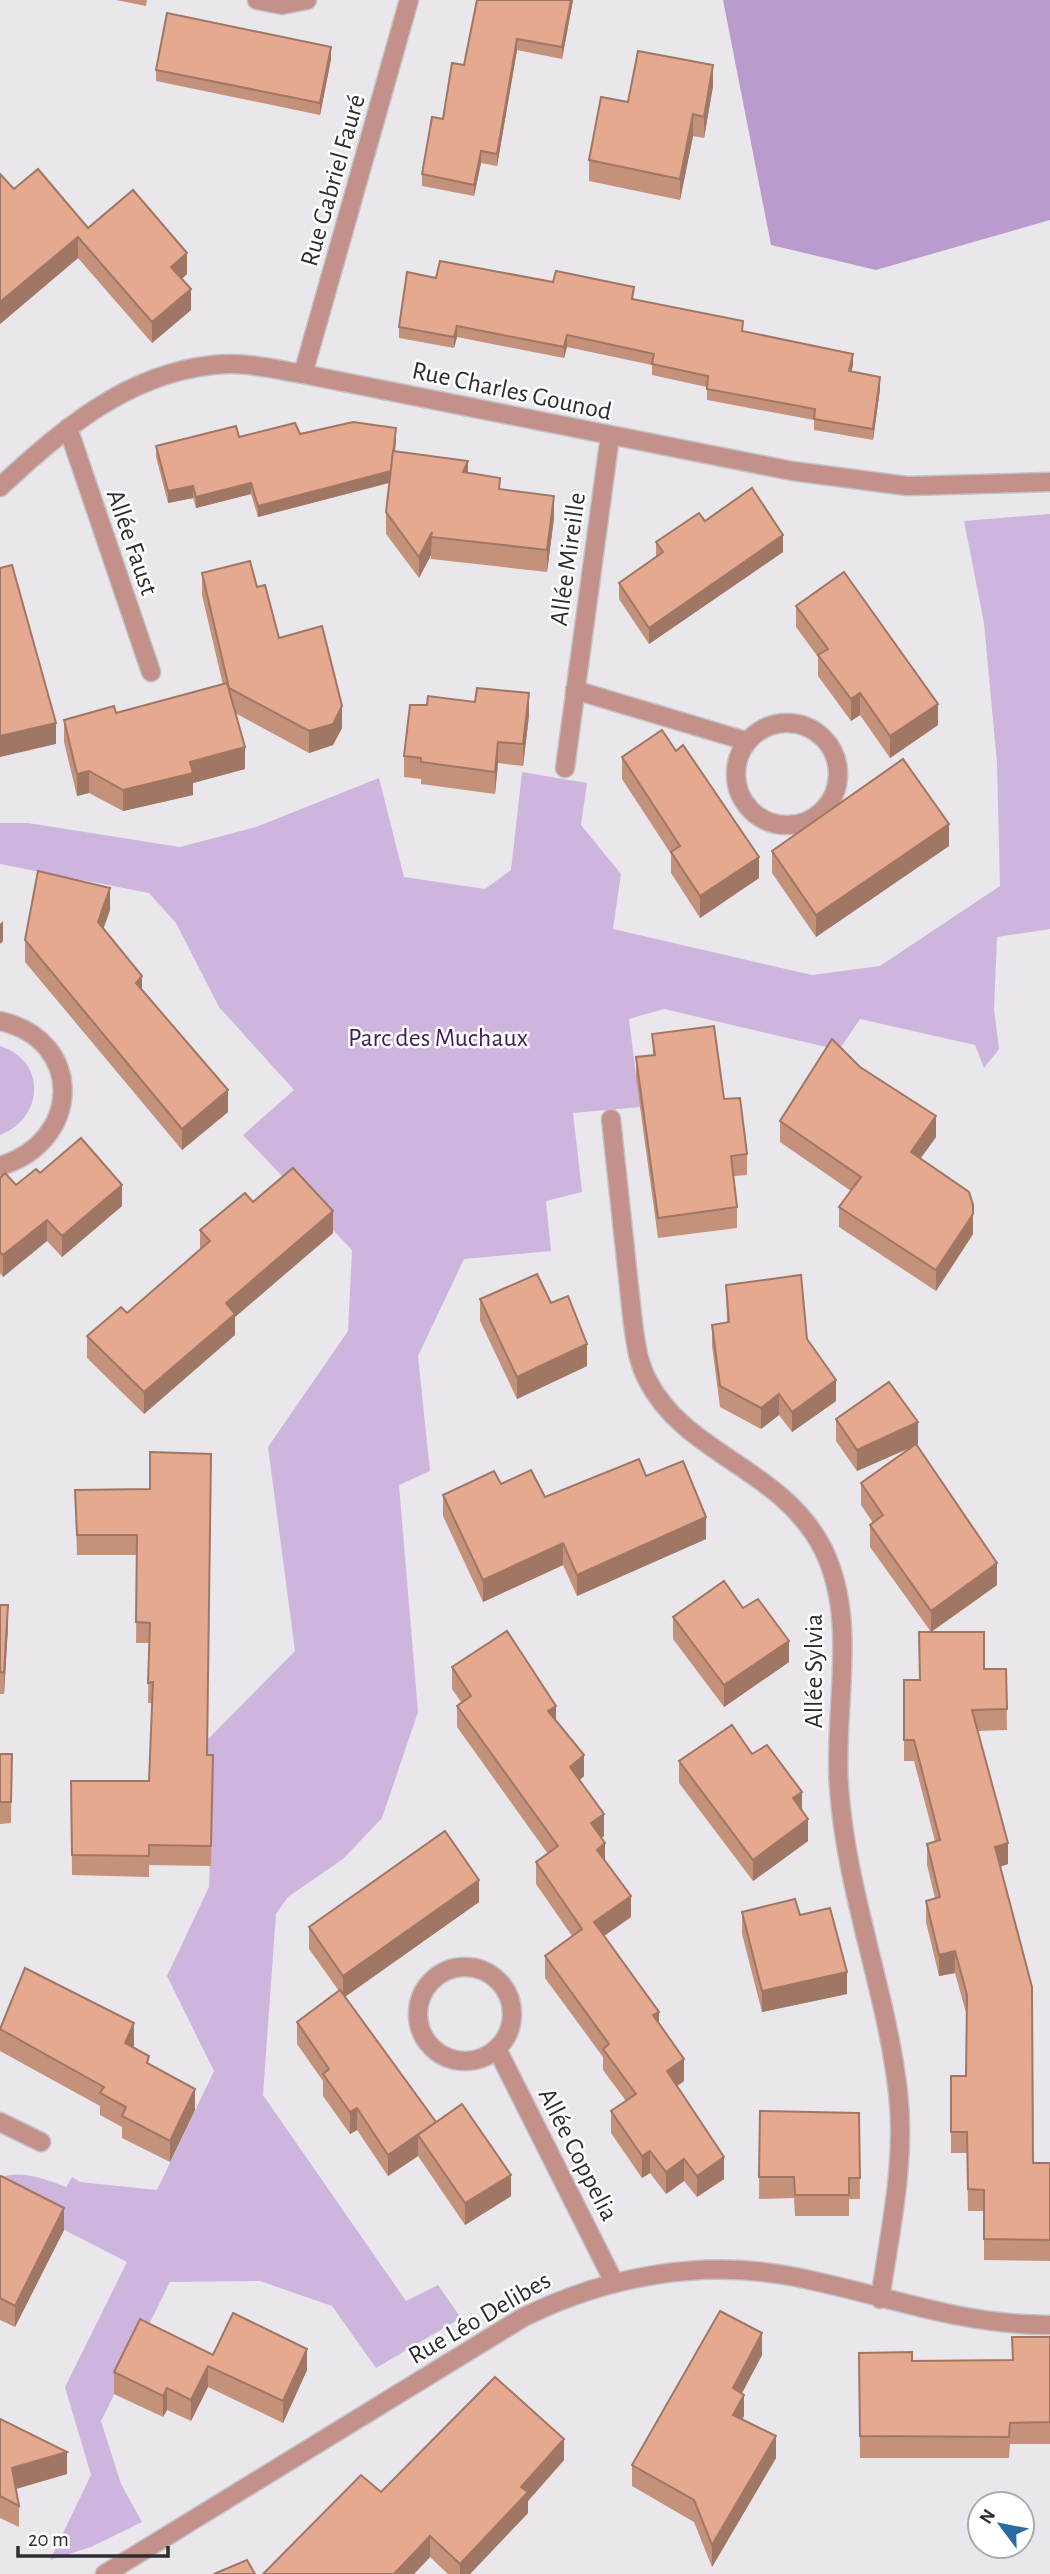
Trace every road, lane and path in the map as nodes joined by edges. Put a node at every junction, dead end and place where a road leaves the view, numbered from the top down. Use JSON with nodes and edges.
{"nodes":[{"id":1,"x":257,"y":0,"type":"edge"},
{"id":2,"x":307,"y":0,"type":"edge"},
{"id":3,"x":409,"y":0,"type":"edge"},
{"id":4,"x":303,"y":374,"type":"junction"},
{"id":5,"x":68,"y":428,"type":"junction"},
{"id":6,"x":610,"y":436,"type":"junction"},
{"id":7,"x":1050,"y":482,"type":"edge"},
{"id":8,"x":0,"y":487,"type":"edge"},
{"id":9,"x":150,"y":672,"type":"dead end"},
{"id":10,"x":575,"y":690,"type":"junction"},
{"id":11,"x":746,"y":741,"type":"junction"},
{"id":12,"x":565,"y":768,"type":"dead end"},
{"id":13,"x":0,"y":1021,"type":"edge"},
{"id":14,"x":611,"y":1119,"type":"dead end"},
{"id":15,"x":0,"y":1166,"type":"edge"},
{"id":16,"x":497,"y":2049,"type":"junction"},
{"id":17,"x":0,"y":2122,"type":"edge"},
{"id":18,"x":41,"y":2142,"type":"dead end"},
{"id":19,"x":614,"y":2282,"type":"junction"},
{"id":20,"x":880,"y":2299,"type":"junction"},
{"id":21,"x":1050,"y":2325,"type":"edge"},
{"id":22,"x":105,"y":2574,"type":"edge"}],
"edges":[{"from":1,"to":2,"type":"street"},
{"from":3,"to":4,"type":"street","name":"Rue Gabriel Fauré"},
{"from":4,"to":5,"type":"street","name":"Rue Charles Gounod"},
{"from":4,"to":6,"type":"street","name":"Rue Charles Gounod"},
{"from":5,"to":8,"type":"street","name":"Rue Charles Gounod"},
{"from":5,"to":9,"type":"street","name":"Allée Faust"},
{"from":6,"to":7,"type":"street","name":"Rue Charles Gounod"},
{"from":6,"to":10,"type":"street","name":"Allée Mireille"},
{"from":10,"to":11,"type":"street"},
{"from":10,"to":12,"type":"street","name":"Allée Mireille"},
{"from":11,"to":11,"type":"street"},
{"from":13,"to":15,"type":"street"},
{"from":14,"to":20,"type":"street","name":"Allée Sylvia"},
{"from":16,"to":16,"type":"street"},
{"from":16,"to":19,"type":"street","name":"Allée Coppelia"},
{"from":17,"to":18,"type":"street"},
{"from":19,"to":20,"type":"street","name":"Rue Léo Delibes"},
{"from":19,"to":22,"type":"street","name":"Rue Léo Delibes"},
{"from":20,"to":21,"type":"street","name":"Rue Léo Delibes"}]}
